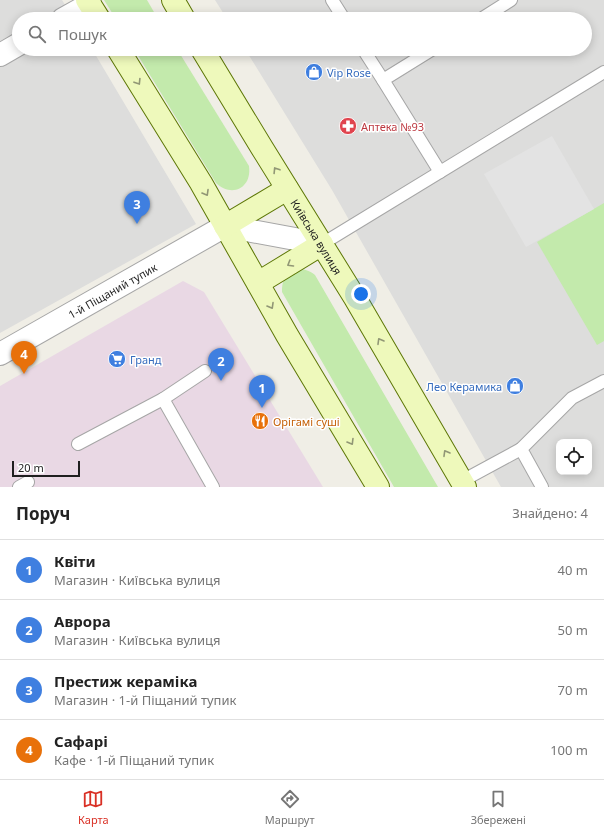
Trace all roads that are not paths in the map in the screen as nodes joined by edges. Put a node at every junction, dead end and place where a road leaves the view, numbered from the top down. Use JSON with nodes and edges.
{"nodes":[{"id":1,"x":173,"y":0,"type":"edge"},
{"id":2,"x":332,"y":0,"type":"edge"},
{"id":3,"x":511,"y":0,"type":"edge"},
{"id":4,"x":92,"y":8,"type":"edge"},
{"id":5,"x":81,"y":12,"type":"edge"},
{"id":6,"x":180,"y":12,"type":"edge"},
{"id":7,"x":340,"y":12,"type":"edge"},
{"id":8,"x":492,"y":12,"type":"edge"},
{"id":9,"x":12,"y":48,"type":"edge"},
{"id":10,"x":0,"y":55,"type":"edge"},
{"id":11,"x":122,"y":56,"type":"edge"},
{"id":12,"x":206,"y":56,"type":"edge"},
{"id":13,"x":368,"y":56,"type":"edge"},
{"id":14,"x":422,"y":56,"type":"edge"},
{"id":15,"x":604,"y":73,"type":"edge"},
{"id":16,"x":383,"y":80,"type":"junction"},
{"id":17,"x":440,"y":172,"type":"junction"},
{"id":18,"x":287,"y":189,"type":"junction"},
{"id":19,"x":225,"y":226,"type":"junction"},
{"id":20,"x":322,"y":244,"type":"junction"},
{"id":21,"x":258,"y":283,"type":"junction"},
{"id":22,"x":0,"y":354,"type":"edge"},
{"id":23,"x":206,"y":372,"type":"dead end"},
{"id":24,"x":604,"y":381,"type":"edge"},
{"id":25,"x":162,"y":399,"type":"junction"},
{"id":26,"x":78,"y":444,"type":"dead end"},
{"id":27,"x":521,"y":449,"type":"junction"},
{"id":28,"x":464,"y":484,"type":"edge"},
{"id":29,"x":213,"y":487,"type":"edge"},
{"id":30,"x":378,"y":487,"type":"edge"},
{"id":31,"x":542,"y":487,"type":"edge"}],
"edges":[{"from":1,"to":6,"type":"main road"},
{"from":2,"to":7,"type":"lane"},
{"from":3,"to":8,"type":"lane"},
{"from":4,"to":5,"type":"street"},
{"from":9,"to":10,"type":"street"},
{"from":11,"to":19,"type":"main road","one_way":true},
{"from":18,"to":12,"type":"main road","name":"Київська вулиця","one_way":true},
{"from":13,"to":16,"type":"lane"},
{"from":14,"to":16,"type":"lane"},
{"from":15,"to":17,"type":"lane"},
{"from":16,"to":17,"type":"lane"},
{"from":17,"to":20,"type":"lane"},
{"from":18,"to":19,"type":"main road"},
{"from":18,"to":20,"type":"main road","name":"Київська вулиця"},
{"from":19,"to":20,"type":"street"},
{"from":19,"to":21,"type":"main road"},
{"from":19,"to":22,"type":"street","name":"1-й Піщаний тупик"},
{"from":20,"to":21,"type":"main road","one_way":true},
{"from":28,"to":20,"type":"main road","name":"Київська вулиця","one_way":true},
{"from":21,"to":30,"type":"main road","one_way":true},
{"from":23,"to":25,"type":"lane"},
{"from":24,"to":27,"type":"lane"},
{"from":25,"to":26,"type":"lane"},
{"from":25,"to":29,"type":"lane"},
{"from":27,"to":28,"type":"lane"},
{"from":27,"to":31,"type":"lane"}]}
